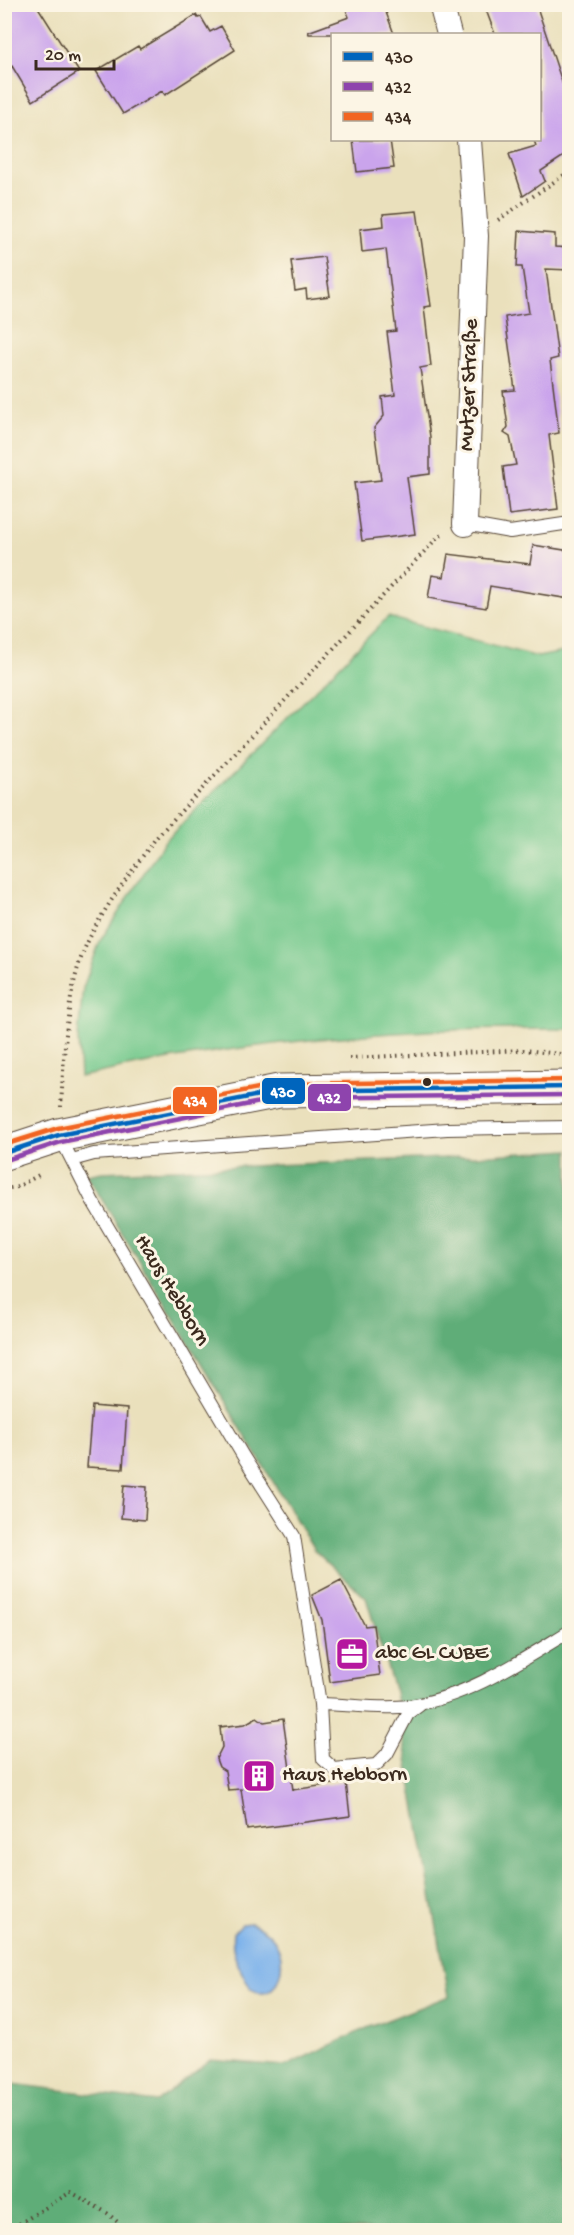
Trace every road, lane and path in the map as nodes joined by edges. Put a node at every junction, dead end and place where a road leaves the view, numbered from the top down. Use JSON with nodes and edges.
{"nodes":[{"id":1,"x":441,"y":4,"type":"edge"},
{"id":2,"x":449,"y":33,"type":"edge"},
{"id":3,"x":469,"y":141,"type":"edge"},
{"id":4,"x":570,"y":171,"type":"edge"},
{"id":5,"x":476,"y":236,"type":"junction"},
{"id":6,"x":570,"y":523,"type":"edge"},
{"id":7,"x":465,"y":524,"type":"junction"},
{"id":8,"x":570,"y":1087,"type":"edge"},
{"id":9,"x":570,"y":1127,"type":"edge"},
{"id":10,"x":65,"y":1148,"type":"junction"},
{"id":11,"x":4,"y":1153,"type":"edge"},
{"id":12,"x":570,"y":1631,"type":"edge"},
{"id":13,"x":424,"y":1702,"type":"junction"},
{"id":14,"x":320,"y":1704,"type":"junction"},
{"id":15,"x":9,"y":2230,"type":"edge"},
{"id":16,"x":127,"y":2230,"type":"edge"}],
"edges":[{"from":1,"to":2,"type":"street"},
{"from":3,"to":5,"type":"street","name":"Mutzer Straße"},
{"from":4,"to":5,"type":"path"},
{"from":5,"to":7,"type":"street","name":"Mutzer Straße"},
{"from":6,"to":7,"type":"lane"},
{"from":7,"to":10,"type":"path"},
{"from":8,"to":10,"type":"main road"},
{"from":9,"to":10,"type":"lane"},
{"from":10,"to":11,"type":"main road"},
{"from":10,"to":14,"type":"lane","name":"Haus Hebborn"},
{"from":12,"to":13,"type":"lane","name":"Haus Hebborn"},
{"from":13,"to":14,"type":"lane","name":"Haus Hebborn"},
{"from":13,"to":14,"type":"lane","name":"Haus Hebborn"},
{"from":15,"to":16,"type":"path"}]}
